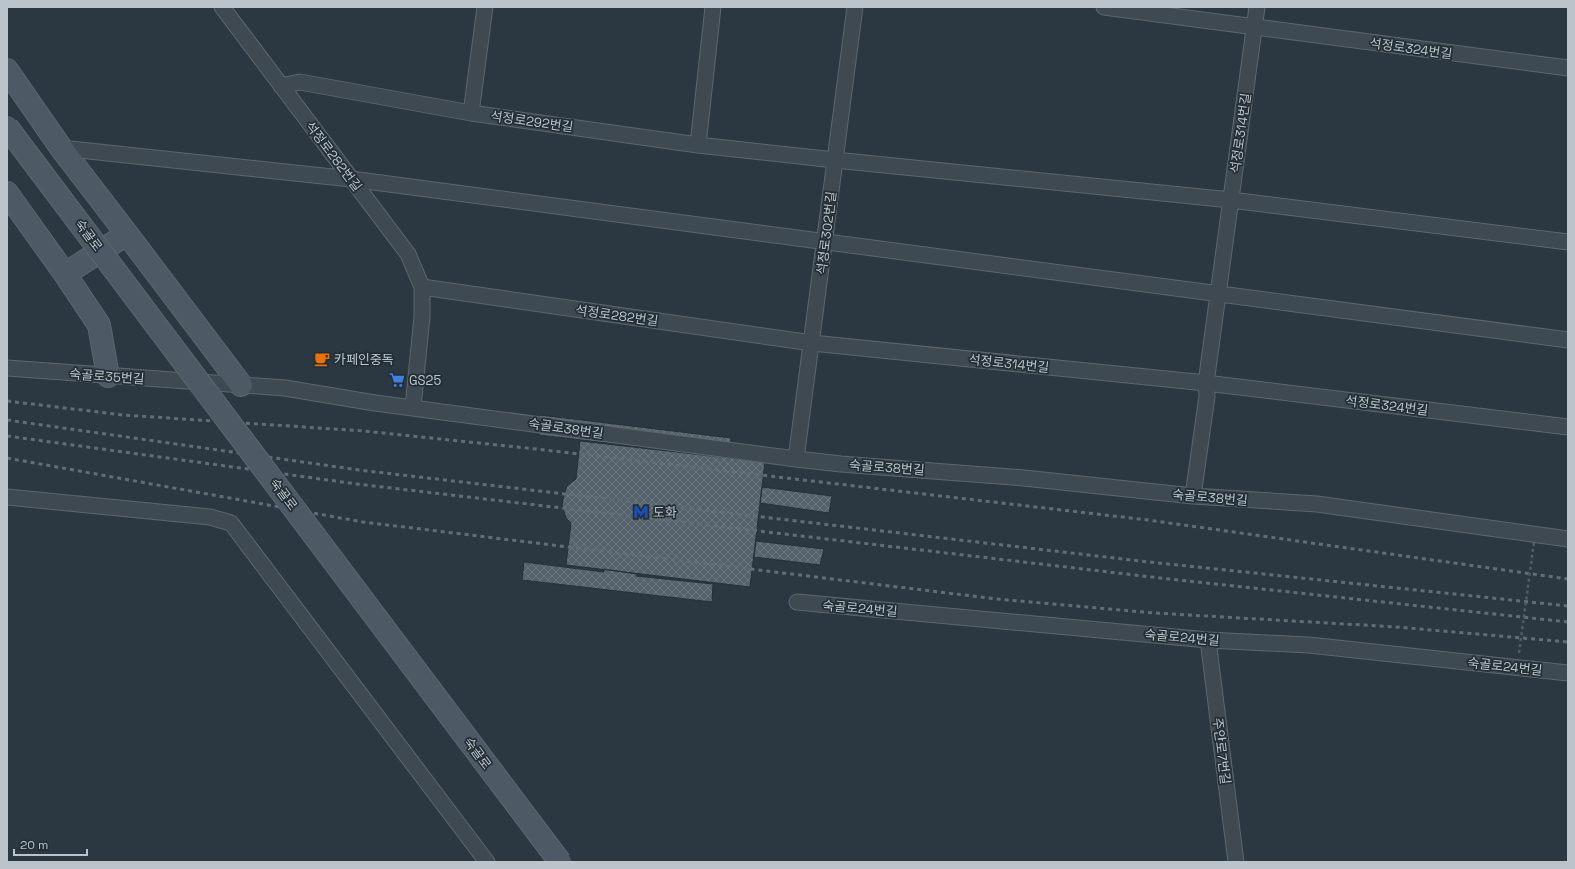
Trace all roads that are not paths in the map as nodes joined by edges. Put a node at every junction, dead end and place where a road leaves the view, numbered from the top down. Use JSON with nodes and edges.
{"nodes":[{"id":1,"x":222,"y":7,"type":"edge"},
{"id":2,"x":485,"y":7,"type":"edge"},
{"id":3,"x":713,"y":7,"type":"edge"},
{"id":4,"x":855,"y":7,"type":"edge"},
{"id":5,"x":1104,"y":7,"type":"edge"},
{"id":6,"x":1257,"y":7,"type":"edge"},
{"id":7,"x":1254,"y":27,"type":"junction"},
{"id":8,"x":1568,"y":68,"type":"edge"},
{"id":9,"x":7,"y":70,"type":"edge"},
{"id":10,"x":281,"y":86,"type":"junction"},
{"id":11,"x":471,"y":113,"type":"junction"},
{"id":12,"x":7,"y":127,"type":"edge"},
{"id":13,"x":698,"y":145,"type":"junction"},
{"id":14,"x":62,"y":148,"type":"junction"},
{"id":15,"x":835,"y":160,"type":"junction"},
{"id":16,"x":352,"y":179,"type":"junction"},
{"id":17,"x":7,"y":193,"type":"edge"},
{"id":18,"x":1231,"y":200,"type":"junction"},
{"id":19,"x":127,"y":234,"type":"junction"},
{"id":20,"x":824,"y":242,"type":"junction"},
{"id":21,"x":1568,"y":242,"type":"edge"},
{"id":22,"x":65,"y":274,"type":"junction"},
{"id":23,"x":422,"y":287,"type":"junction"},
{"id":24,"x":1218,"y":294,"type":"junction"},
{"id":25,"x":1568,"y":340,"type":"edge"},
{"id":26,"x":812,"y":343,"type":"junction"},
{"id":27,"x":7,"y":368,"type":"edge"},
{"id":28,"x":108,"y":376,"type":"junction"},
{"id":29,"x":208,"y":383,"type":"joint"},
{"id":30,"x":1206,"y":383,"type":"junction"},
{"id":31,"x":241,"y":385,"type":"junction"},
{"id":32,"x":413,"y":407,"type":"junction"},
{"id":33,"x":1568,"y":427,"type":"edge"},
{"id":34,"x":796,"y":459,"type":"junction"},
{"id":35,"x":1193,"y":496,"type":"junction"},
{"id":36,"x":7,"y":497,"type":"edge"},
{"id":37,"x":1568,"y":539,"type":"edge"},
{"id":38,"x":797,"y":602,"type":"dead end"},
{"id":39,"x":1208,"y":640,"type":"junction"},
{"id":40,"x":1568,"y":673,"type":"edge"},
{"id":41,"x":487,"y":862,"type":"edge"},
{"id":42,"x":560,"y":862,"type":"edge"},
{"id":43,"x":1236,"y":862,"type":"edge"}],
"edges":[{"from":1,"to":10,"type":"lane","name":"석정로282번길"},
{"from":2,"to":11,"type":"lane"},
{"from":3,"to":13,"type":"lane"},
{"from":4,"to":15,"type":"lane","name":"석정로302번길"},
{"from":5,"to":7,"type":"lane"},
{"from":6,"to":7,"type":"lane","name":"석정로314번길"},
{"from":7,"to":8,"type":"lane","name":"석정로324번길"},
{"from":7,"to":18,"type":"lane","name":"석정로314번길"},
{"from":9,"to":14,"type":"main road"},
{"from":10,"to":11,"type":"lane"},
{"from":10,"to":16,"type":"lane","name":"석정로282번길"},
{"from":11,"to":13,"type":"lane","name":"석정로292번길"},
{"from":12,"to":42,"type":"main road","name":"숙골로","bridge":true},
{"from":13,"to":15,"type":"lane","name":"석정로292번길"},
{"from":14,"to":16,"type":"lane"},
{"from":14,"to":19,"type":"main road"},
{"from":15,"to":18,"type":"lane","name":"석정로292번길"},
{"from":15,"to":20,"type":"lane","name":"석정로302번길"},
{"from":16,"to":20,"type":"lane"},
{"from":16,"to":23,"type":"lane","name":"석정로282번길"},
{"from":17,"to":22,"type":"main road"},
{"from":18,"to":21,"type":"lane"},
{"from":18,"to":24,"type":"lane","name":"석정로314번길"},
{"from":19,"to":22,"type":"main road"},
{"from":19,"to":31,"type":"main road"},
{"from":20,"to":24,"type":"lane"},
{"from":20,"to":26,"type":"lane","name":"석정로302번길"},
{"from":22,"to":28,"type":"main road"},
{"from":23,"to":26,"type":"lane","name":"석정로282번길"},
{"from":23,"to":32,"type":"lane","name":"석정로282번길"},
{"from":24,"to":25,"type":"lane"},
{"from":24,"to":30,"type":"lane","name":"석정로314번길"},
{"from":26,"to":30,"type":"lane","name":"석정로314번길"},
{"from":26,"to":34,"type":"lane","name":"석정로302번길"},
{"from":27,"to":28,"type":"lane","name":"숙골로35번길"},
{"from":28,"to":29,"type":"lane","name":"숙골로35번길"},
{"from":29,"to":31,"type":"lane","name":"숙골로38번길"},
{"from":30,"to":33,"type":"lane","name":"석정로324번길"},
{"from":30,"to":35,"type":"lane","name":"석정로314번길"},
{"from":31,"to":32,"type":"lane","name":"숙골로38번길"},
{"from":32,"to":34,"type":"lane","name":"숙골로38번길"},
{"from":34,"to":35,"type":"lane","name":"숙골로38번길"},
{"from":35,"to":37,"type":"lane","name":"숙골로38번길"},
{"from":36,"to":41,"type":"lane"},
{"from":38,"to":39,"type":"lane","name":"숙골로24번길"},
{"from":39,"to":40,"type":"lane","name":"숙골로24번길"},
{"from":39,"to":43,"type":"lane","name":"주안로7번길"}]}
